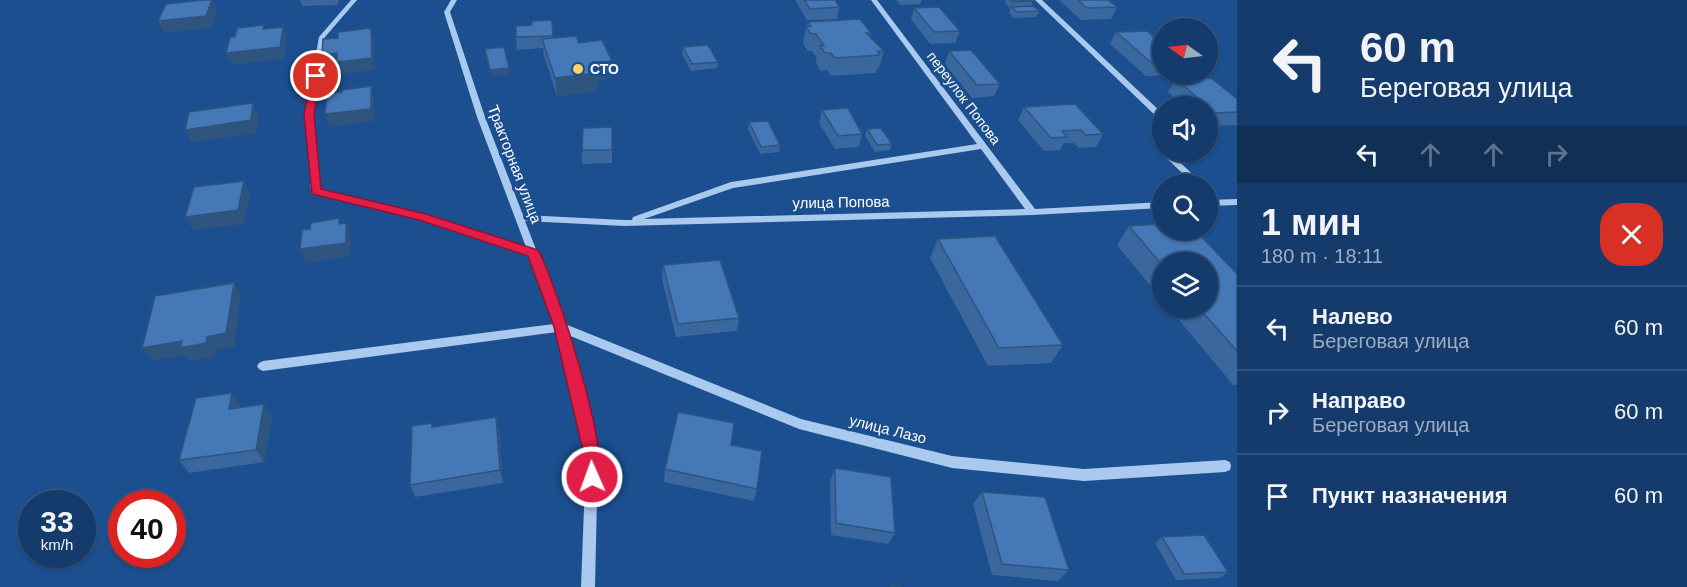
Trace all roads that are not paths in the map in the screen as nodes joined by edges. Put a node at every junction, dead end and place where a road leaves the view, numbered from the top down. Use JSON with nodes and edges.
{"nodes":[{"id":1,"x":354,"y":0,"type":"edge"},
{"id":2,"x":454,"y":0,"type":"edge"},
{"id":3,"x":874,"y":0,"type":"edge"},
{"id":4,"x":1038,"y":0,"type":"edge"},
{"id":5,"x":1152,"y":108,"type":"edge"},
{"id":6,"x":984,"y":146,"type":"junction"},
{"id":7,"x":1176,"y":162,"type":"edge"},
{"id":8,"x":1188,"y":174,"type":"edge"},
{"id":9,"x":1237,"y":202,"type":"edge"},
{"id":10,"x":1218,"y":203,"type":"edge"},
{"id":11,"x":1152,"y":206,"type":"edge"},
{"id":12,"x":1032,"y":212,"type":"junction"},
{"id":13,"x":520,"y":218,"type":"junction"},
{"id":14,"x":624,"y":223,"type":"junction"},
{"id":15,"x":533,"y":253,"type":"junction"},
{"id":16,"x":561,"y":327,"type":"junction"},
{"id":17,"x":263,"y":366,"type":"dead end"},
{"id":18,"x":1225,"y":466,"type":"dead end"},
{"id":19,"x":588,"y":587,"type":"edge"}],
"edges":[{"from":1,"to":15,"type":"street"},
{"from":2,"to":13,"type":"street","name":"Тракторная улица"},
{"from":3,"to":6,"type":"street","name":"переулок Попова"},
{"from":4,"to":5,"type":"street"},
{"from":6,"to":12,"type":"street","name":"переулок Попова"},
{"from":6,"to":14,"type":"street"},
{"from":7,"to":8,"type":"street"},
{"from":9,"to":10,"type":"street"},
{"from":11,"to":12,"type":"street","name":"улица Попова"},
{"from":12,"to":14,"type":"street","name":"улица Попова"},
{"from":13,"to":14,"type":"street","name":"улица Попова"},
{"from":13,"to":15,"type":"street","name":"Тракторная улица"},
{"from":15,"to":16,"type":"street","name":"Тракторная улица"},
{"from":16,"to":17,"type":"street"},
{"from":16,"to":18,"type":"street","name":"улица Лазо"},
{"from":16,"to":19,"type":"street","name":"Тракторная улица"}]}
